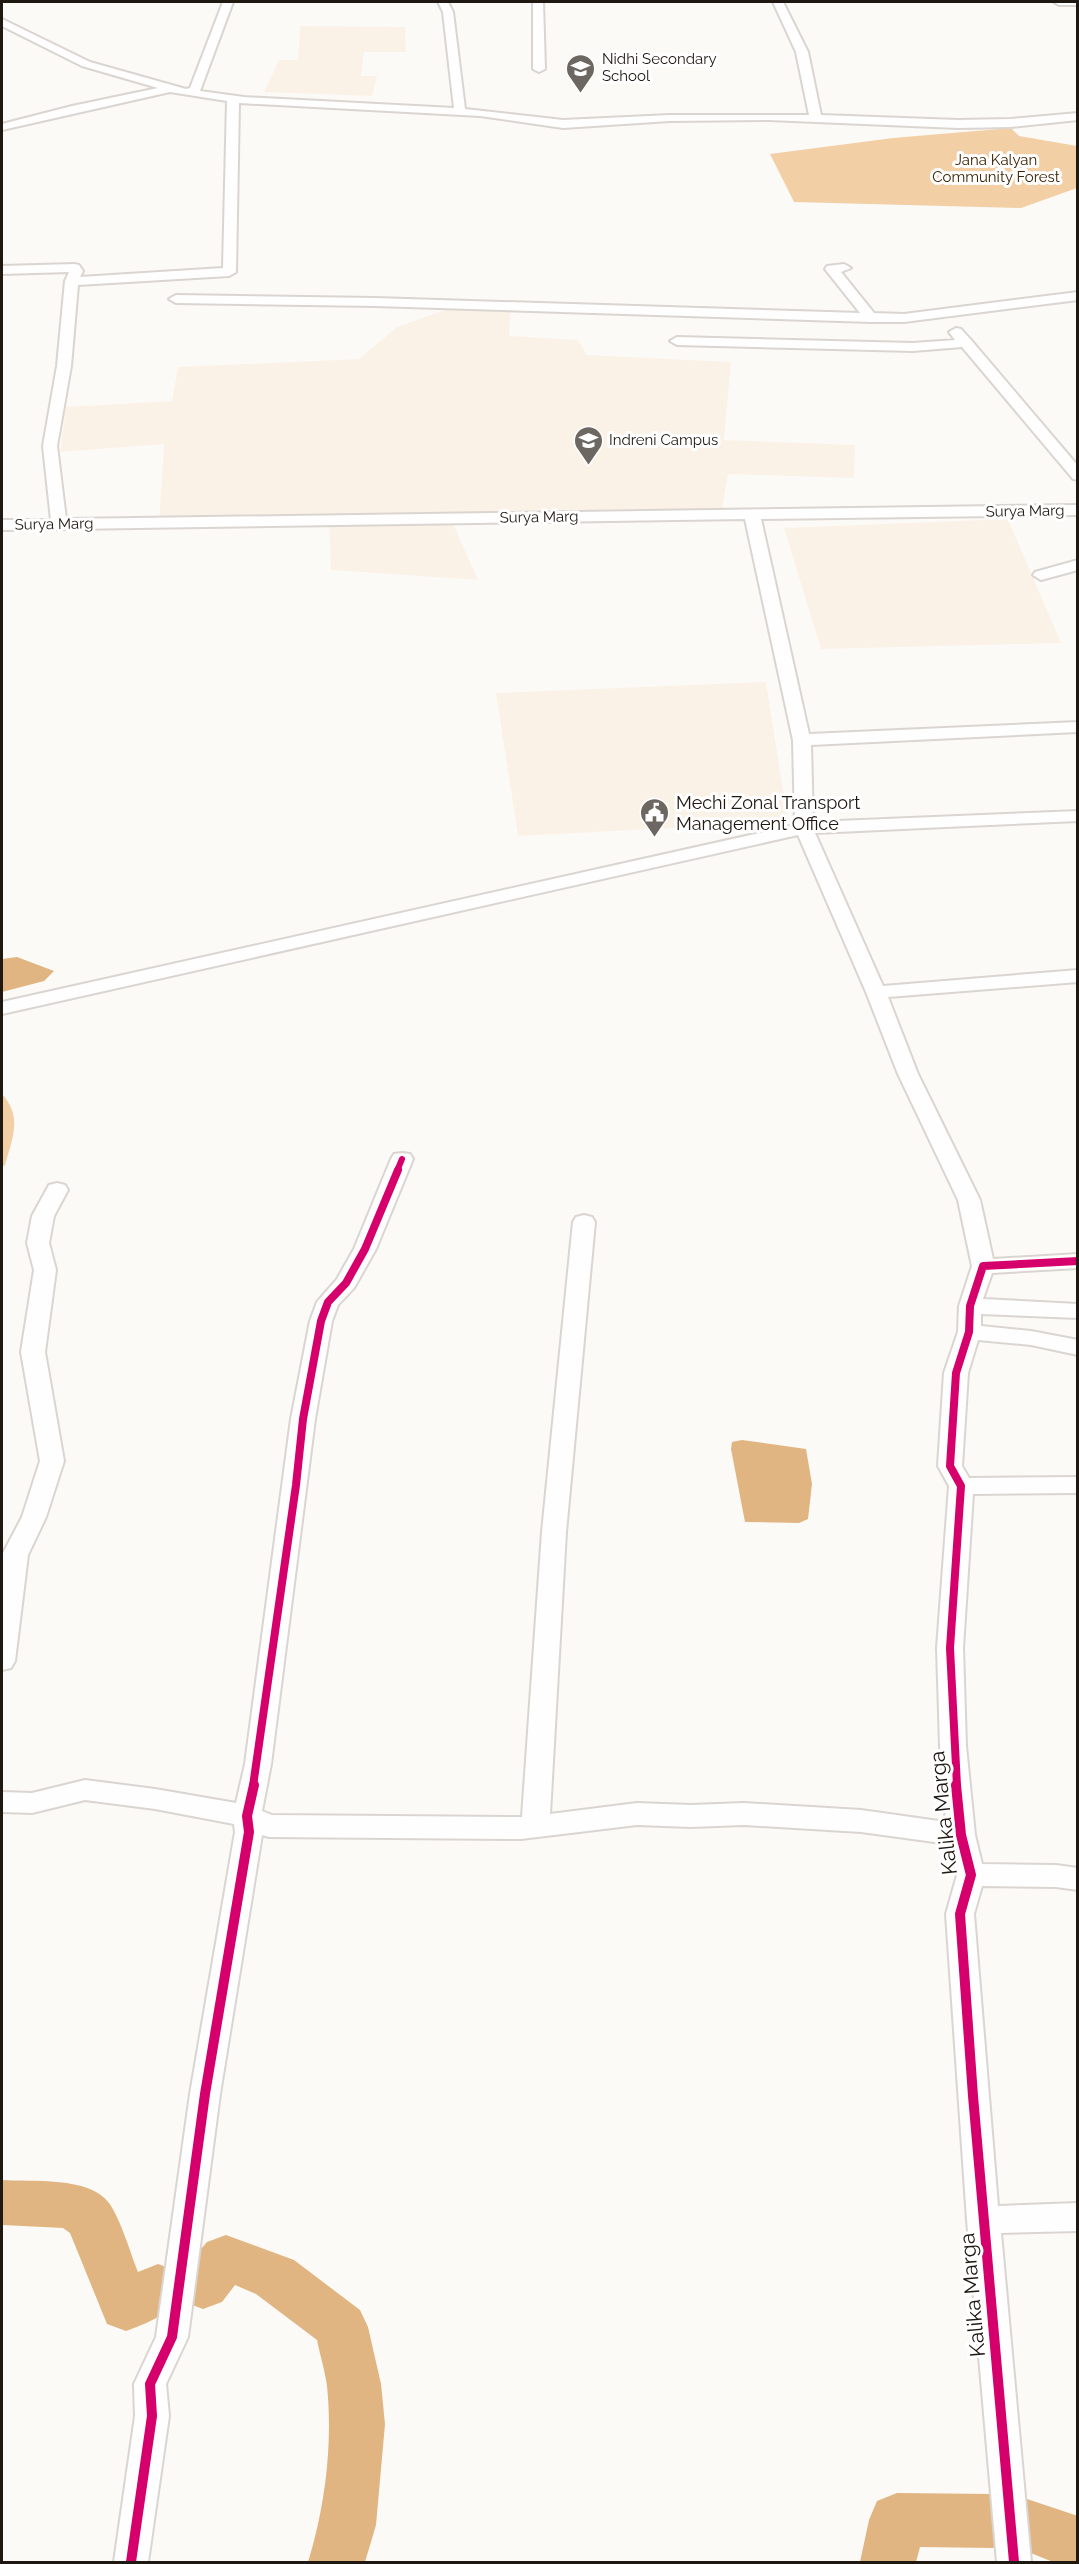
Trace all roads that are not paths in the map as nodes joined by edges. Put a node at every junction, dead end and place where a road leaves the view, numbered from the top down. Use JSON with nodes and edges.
{"nodes":[{"id":1,"x":228,"y":2,"type":"edge"},
{"id":2,"x":442,"y":2,"type":"edge"},
{"id":3,"x":538,"y":2,"type":"edge"},
{"id":4,"x":778,"y":2,"type":"edge"},
{"id":5,"x":1059,"y":2,"type":"edge"},
{"id":6,"x":1077,"y":2,"type":"edge"},
{"id":7,"x":2,"y":22,"type":"edge"},
{"id":8,"x":539,"y":69,"type":"dead end"},
{"id":9,"x":170,"y":89,"type":"junction"},
{"id":10,"x":188,"y":93,"type":"junction"},
{"id":11,"x":233,"y":98,"type":"junction"},
{"id":12,"x":460,"y":112,"type":"junction"},
{"id":13,"x":1077,"y":116,"type":"edge"},
{"id":14,"x":816,"y":119,"type":"junction"},
{"id":15,"x":2,"y":127,"type":"edge"},
{"id":16,"x":844,"y":268,"type":"dead end"},
{"id":17,"x":2,"y":270,"type":"edge"},
{"id":18,"x":72,"y":281,"type":"junction"},
{"id":19,"x":1077,"y":296,"type":"edge"},
{"id":20,"x":176,"y":299,"type":"dead end"},
{"id":21,"x":941,"y":315,"type":"junction"},
{"id":22,"x":871,"y":318,"type":"junction"},
{"id":23,"x":677,"y":341,"type":"dead end"},
{"id":24,"x":966,"y":343,"type":"junction"},
{"id":25,"x":1077,"y":476,"type":"edge"},
{"id":26,"x":1077,"y":510,"type":"edge"},
{"id":27,"x":752,"y":514,"type":"junction"},
{"id":28,"x":59,"y":524,"type":"junction"},
{"id":29,"x":2,"y":525,"type":"edge"},
{"id":30,"x":1077,"y":565,"type":"edge"},
{"id":31,"x":1041,"y":575,"type":"dead end"},
{"id":32,"x":1077,"y":727,"type":"edge"},
{"id":33,"x":802,"y":740,"type":"junction"},
{"id":34,"x":1077,"y":816,"type":"edge"},
{"id":35,"x":804,"y":828,"type":"junction"},
{"id":36,"x":1077,"y":976,"type":"edge"},
{"id":37,"x":876,"y":992,"type":"junction"},
{"id":38,"x":2,"y":1008,"type":"edge"},
{"id":39,"x":402,"y":1159,"type":"dead end"},
{"id":40,"x":57,"y":1191,"type":"dead end"},
{"id":41,"x":584,"y":1222,"type":"dead end"},
{"id":42,"x":1077,"y":1261,"type":"edge"},
{"id":43,"x":983,"y":1266,"type":"junction"},
{"id":44,"x":1077,"y":1311,"type":"edge"},
{"id":45,"x":969,"y":1319,"type":"junction"},
{"id":46,"x":1077,"y":1347,"type":"edge"},
{"id":47,"x":1077,"y":1485,"type":"edge"},
{"id":48,"x":961,"y":1486,"type":"junction"},
{"id":49,"x":2,"y":1662,"type":"edge"},
{"id":50,"x":2,"y":1802,"type":"edge"},
{"id":51,"x":247,"y":1816,"type":"junction"},
{"id":52,"x":535,"y":1826,"type":"junction"},
{"id":53,"x":961,"y":1835,"type":"junction"},
{"id":54,"x":971,"y":1875,"type":"junction"},
{"id":55,"x":1077,"y":1879,"type":"edge"},
{"id":56,"x":1077,"y":2217,"type":"edge"},
{"id":57,"x":983,"y":2220,"type":"junction"},
{"id":58,"x":131,"y":2562,"type":"edge"},
{"id":59,"x":1014,"y":2562,"type":"edge"}],
"edges":[{"from":1,"to":10,"type":"street"},
{"from":2,"to":12,"type":"street"},
{"from":3,"to":8,"type":"street"},
{"from":4,"to":14,"type":"street"},
{"from":5,"to":6,"type":"street"},
{"from":7,"to":9,"type":"street"},
{"from":9,"to":10,"type":"street"},
{"from":9,"to":15,"type":"street"},
{"from":10,"to":11,"type":"street"},
{"from":11,"to":12,"type":"street"},
{"from":11,"to":18,"type":"street"},
{"from":12,"to":14,"type":"street"},
{"from":13,"to":14,"type":"street"},
{"from":16,"to":22,"type":"street"},
{"from":17,"to":18,"type":"street"},
{"from":18,"to":28,"type":"street"},
{"from":19,"to":21,"type":"street"},
{"from":20,"to":22,"type":"street"},
{"from":21,"to":22,"type":"street"},
{"from":21,"to":24,"type":"street"},
{"from":23,"to":24,"type":"street"},
{"from":24,"to":25,"type":"street"},
{"from":26,"to":27,"type":"street","name":"Surya Marg"},
{"from":27,"to":28,"type":"street","name":"Surya Marg"},
{"from":27,"to":33,"type":"street"},
{"from":28,"to":29,"type":"street","name":"Surya Marg"},
{"from":30,"to":31,"type":"street"},
{"from":32,"to":33,"type":"street"},
{"from":33,"to":35,"type":"street"},
{"from":34,"to":35,"type":"street"},
{"from":35,"to":37,"type":"street"},
{"from":35,"to":38,"type":"street"},
{"from":36,"to":37,"type":"street"},
{"from":37,"to":43,"type":"street"},
{"from":39,"to":51,"type":"street"},
{"from":40,"to":49,"type":"street"},
{"from":41,"to":52,"type":"street"},
{"from":42,"to":43,"type":"street"},
{"from":43,"to":45,"type":"street","name":"Kalika Marga"},
{"from":44,"to":45,"type":"street"},
{"from":45,"to":46,"type":"street"},
{"from":45,"to":48,"type":"street","name":"Kalika Marga"},
{"from":47,"to":48,"type":"street"},
{"from":48,"to":53,"type":"street","name":"Kalika Marga"},
{"from":50,"to":51,"type":"street"},
{"from":51,"to":52,"type":"street"},
{"from":51,"to":58,"type":"street"},
{"from":52,"to":53,"type":"street"},
{"from":53,"to":54,"type":"street","name":"Kalika Marga"},
{"from":54,"to":55,"type":"street"},
{"from":54,"to":57,"type":"street","name":"Kalika Marga"},
{"from":56,"to":57,"type":"street"},
{"from":57,"to":59,"type":"street","name":"Kalika Marga"}]}
